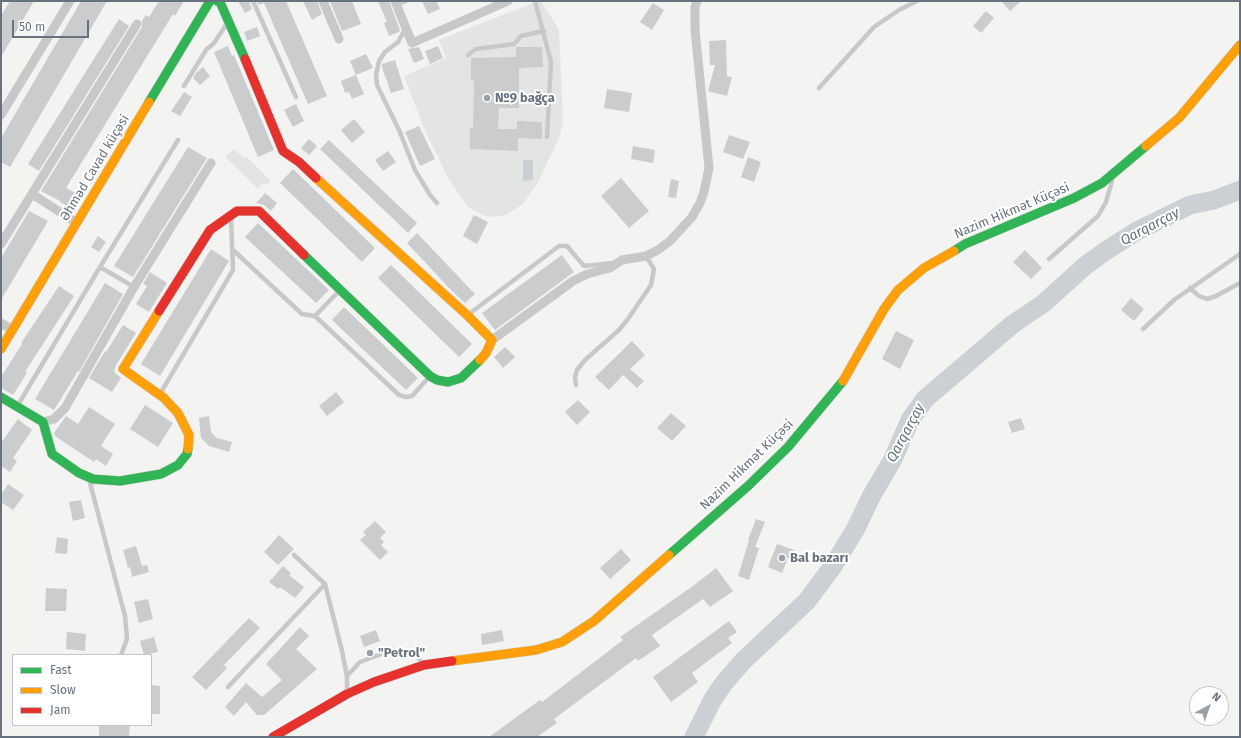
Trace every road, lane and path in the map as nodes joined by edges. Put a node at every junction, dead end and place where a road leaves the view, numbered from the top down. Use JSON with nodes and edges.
{"nodes":[{"id":1,"x":70,"y":1,"type":"edge"},
{"id":2,"x":210,"y":1,"type":"edge"},
{"id":3,"x":217,"y":1,"type":"edge"},
{"id":4,"x":253,"y":1,"type":"edge"},
{"id":5,"x":323,"y":1,"type":"edge"},
{"id":6,"x":406,"y":1,"type":"edge"},
{"id":7,"x":508,"y":1,"type":"edge"},
{"id":8,"x":535,"y":1,"type":"edge"},
{"id":9,"x":697,"y":1,"type":"edge"},
{"id":10,"x":917,"y":1,"type":"edge"},
{"id":11,"x":396,"y":3,"type":"edge"},
{"id":12,"x":229,"y":21,"type":"junction"},
{"id":13,"x":137,"y":24,"type":"dead end"},
{"id":14,"x":406,"y":28,"type":"junction"},
{"id":15,"x":544,"y":31,"type":"junction"},
{"id":16,"x":339,"y":39,"type":"dead end"},
{"id":17,"x":1240,"y":46,"type":"edge"},
{"id":18,"x":468,"y":55,"type":"dead end"},
{"id":19,"x":184,"y":86,"type":"dead end"},
{"id":20,"x":819,"y":88,"type":"dead end"},
{"id":21,"x":296,"y":97,"type":"dead end"},
{"id":22,"x":1,"y":115,"type":"edge"},
{"id":23,"x":547,"y":137,"type":"dead end"},
{"id":24,"x":178,"y":140,"type":"dead end"},
{"id":25,"x":211,"y":163,"type":"dead end"},
{"id":26,"x":1114,"y":174,"type":"junction"},
{"id":27,"x":32,"y":194,"type":"junction"},
{"id":28,"x":437,"y":203,"type":"dead end"},
{"id":29,"x":231,"y":215,"type":"junction"},
{"id":30,"x":77,"y":223,"type":"junction"},
{"id":31,"x":1,"y":244,"type":"edge"},
{"id":32,"x":233,"y":250,"type":"junction"},
{"id":33,"x":1240,"y":254,"type":"edge"},
{"id":34,"x":646,"y":256,"type":"junction"},
{"id":35,"x":1048,"y":259,"type":"dead end"},
{"id":36,"x":100,"y":267,"type":"junction"},
{"id":37,"x":586,"y":270,"type":"junction"},
{"id":38,"x":1240,"y":283,"type":"edge"},
{"id":39,"x":134,"y":287,"type":"junction"},
{"id":40,"x":1190,"y":288,"type":"junction"},
{"id":41,"x":340,"y":290,"type":"junction"},
{"id":42,"x":467,"y":315,"type":"junction"},
{"id":43,"x":315,"y":316,"type":"junction"},
{"id":44,"x":1,"y":323,"type":"edge"},
{"id":45,"x":1143,"y":329,"type":"dead end"},
{"id":46,"x":13,"y":330,"type":"junction"},
{"id":47,"x":492,"y":340,"type":"junction"},
{"id":48,"x":1,"y":349,"type":"edge"},
{"id":49,"x":430,"y":376,"type":"junction"},
{"id":50,"x":576,"y":385,"type":"dead end"},
{"id":51,"x":159,"y":395,"type":"junction"},
{"id":52,"x":1,"y":397,"type":"edge"},
{"id":53,"x":17,"y":406,"type":"junction"},
{"id":54,"x":43,"y":422,"type":"junction"},
{"id":55,"x":89,"y":478,"type":"junction"},
{"id":56,"x":294,"y":555,"type":"dead end"},
{"id":57,"x":325,"y":584,"type":"junction"},
{"id":58,"x":121,"y":654,"type":"edge"},
{"id":59,"x":424,"y":665,"type":"junction"},
{"id":60,"x":347,"y":676,"type":"junction"},
{"id":61,"x":228,"y":688,"type":"dead end"},
{"id":62,"x":347,"y":694,"type":"junction"},
{"id":63,"x":273,"y":737,"type":"edge"}],
"edges":[{"from":1,"to":22,"type":"street"},
{"from":2,"to":30,"type":"street","name":"Əhməd Cavad küçəsi"},
{"from":3,"to":12,"type":"street"},
{"from":4,"to":21,"type":"lane"},
{"from":5,"to":16,"type":"street"},
{"from":6,"to":11,"type":"lane"},
{"from":7,"to":14,"type":"street"},
{"from":8,"to":15,"type":"lane"},
{"from":9,"to":34,"type":"street"},
{"from":10,"to":20,"type":"lane"},
{"from":11,"to":14,"type":"street"},
{"from":12,"to":19,"type":"lane"},
{"from":12,"to":42,"type":"street"},
{"from":13,"to":27,"type":"street"},
{"from":14,"to":28,"type":"lane"},
{"from":15,"to":18,"type":"lane"},
{"from":15,"to":23,"type":"lane"},
{"from":17,"to":26,"type":"street","name":"Nazim Hikmət Küçəsi"},
{"from":24,"to":36,"type":"lane"},
{"from":25,"to":39,"type":"street"},
{"from":26,"to":35,"type":"lane"},
{"from":26,"to":59,"type":"street","name":"Nazim Hikmət Küçəsi"},
{"from":27,"to":30,"type":"street"},
{"from":27,"to":31,"type":"street"},
{"from":29,"to":32,"type":"lane"},
{"from":29,"to":41,"type":"street"},
{"from":29,"to":51,"type":"street"},
{"from":30,"to":46,"type":"street","name":"Əhməd Cavad küçəsi"},
{"from":32,"to":43,"type":"lane"},
{"from":32,"to":51,"type":"lane"},
{"from":33,"to":40,"type":"lane"},
{"from":34,"to":37,"type":"street"},
{"from":34,"to":50,"type":"lane"},
{"from":36,"to":39,"type":"lane"},
{"from":36,"to":53,"type":"lane"},
{"from":37,"to":42,"type":"lane"},
{"from":37,"to":47,"type":"street"},
{"from":38,"to":40,"type":"lane"},
{"from":39,"to":54,"type":"street"},
{"from":40,"to":45,"type":"lane"},
{"from":41,"to":43,"type":"lane"},
{"from":41,"to":49,"type":"street"},
{"from":42,"to":47,"type":"street"},
{"from":43,"to":49,"type":"lane"},
{"from":44,"to":46,"type":"street"},
{"from":46,"to":48,"type":"street","name":"Əhməd Cavad küçəsi"},
{"from":47,"to":49,"type":"street"},
{"from":51,"to":55,"type":"street"},
{"from":52,"to":53,"type":"street"},
{"from":53,"to":54,"type":"street"},
{"from":54,"to":55,"type":"street"},
{"from":55,"to":58,"type":"lane"},
{"from":56,"to":57,"type":"lane"},
{"from":57,"to":60,"type":"lane"},
{"from":57,"to":61,"type":"lane"},
{"from":59,"to":60,"type":"lane"},
{"from":59,"to":62,"type":"street","name":"Nazim Hikmət Küçəsi"},
{"from":60,"to":62,"type":"lane"},
{"from":62,"to":63,"type":"street","name":"Nazim Hikmət Küçəsi"}]}
